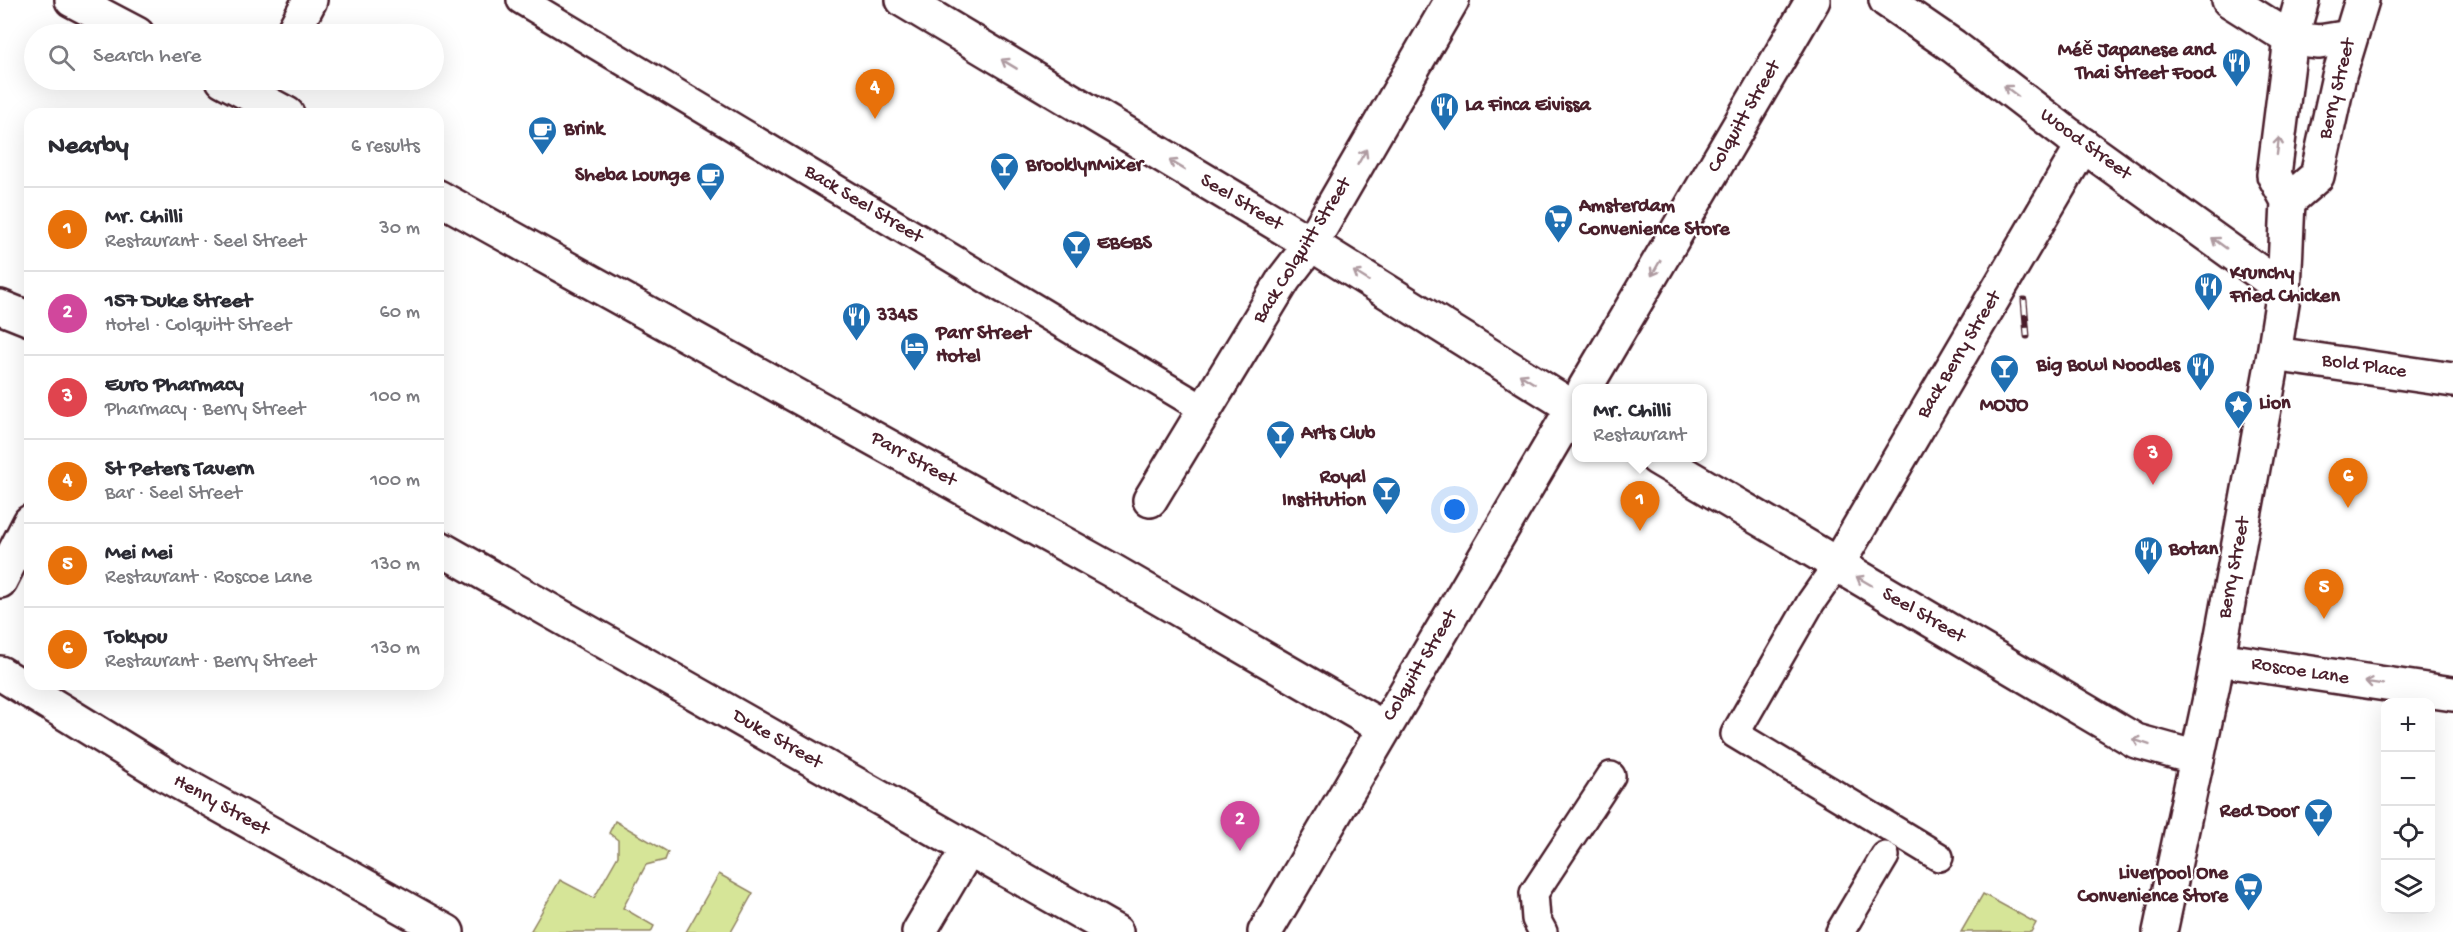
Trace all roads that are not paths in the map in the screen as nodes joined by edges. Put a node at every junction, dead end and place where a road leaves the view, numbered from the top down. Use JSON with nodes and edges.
{"nodes":[{"id":1,"x":72,"y":0,"type":"edge"},
{"id":2,"x":309,"y":0,"type":"edge"},
{"id":3,"x":521,"y":0,"type":"edge"},
{"id":4,"x":903,"y":0,"type":"edge"},
{"id":5,"x":1814,"y":0,"type":"edge"},
{"id":6,"x":1886,"y":0,"type":"edge"},
{"id":7,"x":2229,"y":0,"type":"edge"},
{"id":8,"x":2302,"y":0,"type":"edge"},
{"id":9,"x":2362,"y":0,"type":"edge"},
{"id":10,"x":1440,"y":6,"type":"edge"},
{"id":11,"x":118,"y":24,"type":"edge"},
{"id":12,"x":297,"y":24,"type":"edge"},
{"id":13,"x":2350,"y":37,"type":"junction"},
{"id":14,"x":2290,"y":39,"type":"junction"},
{"id":15,"x":244,"y":90,"type":"edge"},
{"id":16,"x":259,"y":97,"type":"edge"},
{"id":17,"x":277,"y":108,"type":"edge"},
{"id":18,"x":2083,"y":145,"type":"junction"},
{"id":19,"x":444,"y":201,"type":"edge"},
{"id":20,"x":2288,"y":201,"type":"junction"},
{"id":21,"x":1311,"y":244,"type":"junction"},
{"id":22,"x":2284,"y":290,"type":"junction"},
{"id":23,"x":0,"y":307,"type":"edge"},
{"id":24,"x":24,"y":317,"type":"edge"},
{"id":25,"x":2274,"y":354,"type":"junction"},
{"id":26,"x":2453,"y":380,"type":"edge"},
{"id":27,"x":1589,"y":384,"type":"edge"},
{"id":28,"x":1572,"y":398,"type":"edge"},
{"id":29,"x":1205,"y":410,"type":"junction"},
{"id":30,"x":1572,"y":412,"type":"edge"},
{"id":31,"x":1664,"y":462,"type":"edge"},
{"id":32,"x":1150,"y":500,"type":"dead end"},
{"id":33,"x":24,"y":534,"type":"edge"},
{"id":34,"x":444,"y":549,"type":"edge"},
{"id":35,"x":1836,"y":565,"type":"junction"},
{"id":36,"x":0,"y":581,"type":"edge"},
{"id":37,"x":2218,"y":659,"type":"junction"},
{"id":38,"x":0,"y":673,"type":"edge"},
{"id":39,"x":24,"y":688,"type":"edge"},
{"id":40,"x":28,"y":690,"type":"edge"},
{"id":41,"x":2453,"y":694,"type":"edge"},
{"id":42,"x":1384,"y":728,"type":"junction"},
{"id":43,"x":2198,"y":758,"type":"junction"},
{"id":44,"x":1611,"y":776,"type":"dead end"},
{"id":45,"x":968,"y":849,"type":"junction"},
{"id":46,"x":1885,"y":856,"type":"dead end"},
{"id":47,"x":1939,"y":857,"type":"dead end"},
{"id":48,"x":447,"y":932,"type":"edge"},
{"id":49,"x":919,"y":932,"type":"edge"},
{"id":50,"x":1116,"y":932,"type":"edge"},
{"id":51,"x":1265,"y":932,"type":"edge"},
{"id":52,"x":1543,"y":932,"type":"edge"},
{"id":53,"x":1840,"y":932,"type":"edge"},
{"id":54,"x":2160,"y":932,"type":"edge"}],
"edges":[{"from":1,"to":11,"type":"street"},
{"from":2,"to":12,"type":"street"},
{"from":3,"to":29,"type":"lane","name":"Back Seel Street"},
{"from":21,"to":4,"type":"street","name":"Seel Street","one_way":true},
{"from":5,"to":27,"type":"street","name":"Colquitt Street","one_way":true},
{"from":18,"to":6,"type":"street","name":"Wood Street","one_way":true},
{"from":7,"to":14,"type":"street"},
{"from":8,"to":14,"type":"street"},
{"from":9,"to":13,"type":"street","name":"Berry Street"},
{"from":21,"to":10,"type":"street","name":"Back Colquitt Street","one_way":true},
{"from":13,"to":14,"type":"street"},
{"from":13,"to":20,"type":"street","name":"Berry Street"},
{"from":20,"to":14,"type":"street","one_way":true},
{"from":15,"to":16,"type":"street"},
{"from":16,"to":17,"type":"street"},
{"from":22,"to":18,"type":"street","name":"Wood Street","one_way":true},
{"from":18,"to":35,"type":"street","name":"Back Berry Street"},
{"from":19,"to":42,"type":"street","name":"Parr Street"},
{"from":20,"to":22,"type":"street","name":"Berry Street"},
{"from":28,"to":21,"type":"street","name":"Seel Street","one_way":true},
{"from":21,"to":29,"type":"street","name":"Back Colquitt Street"},
{"from":22,"to":25,"type":"street","name":"Berry Street"},
{"from":23,"to":24,"type":"street"},
{"from":25,"to":26,"type":"street","name":"Bold Place"},
{"from":25,"to":37,"type":"street","name":"Berry Street"},
{"from":29,"to":32,"type":"street","name":"Back Colquitt Street"},
{"from":30,"to":42,"type":"street","name":"Colquitt Street"},
{"from":31,"to":35,"type":"street","name":"Seel Street"},
{"from":33,"to":36,"type":"street"},
{"from":34,"to":45,"type":"street","name":"Duke Street"},
{"from":43,"to":35,"type":"street","name":"Seel Street","one_way":true},
{"from":35,"to":47,"type":"lane"},
{"from":41,"to":37,"type":"street","name":"Roscoe Lane","one_way":true},
{"from":37,"to":43,"type":"street","name":"Berry Street"},
{"from":38,"to":39,"type":"street","name":"Henry Street"},
{"from":40,"to":48,"type":"street","name":"Henry Street"},
{"from":42,"to":51,"type":"street","name":"Colquitt Street"},
{"from":43,"to":54,"type":"street","name":"Berry Street"},
{"from":44,"to":52,"type":"lane"},
{"from":45,"to":49,"type":"street"},
{"from":45,"to":50,"type":"street","name":"Duke Street"},
{"from":46,"to":53,"type":"lane"}]}
